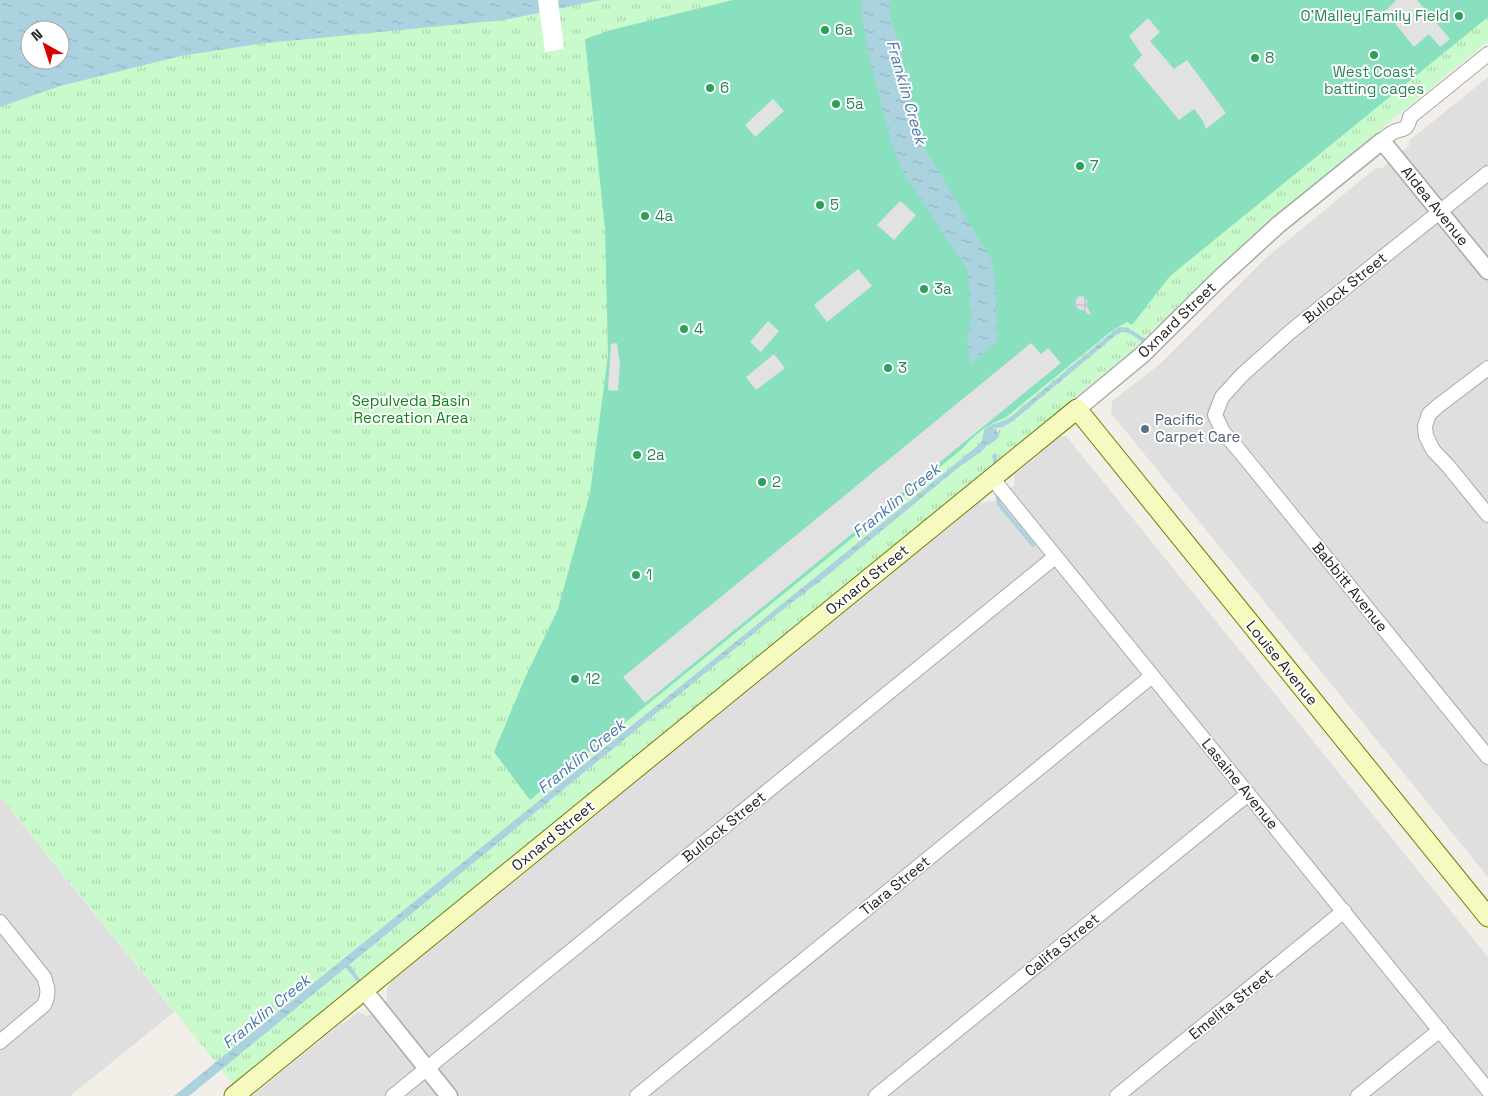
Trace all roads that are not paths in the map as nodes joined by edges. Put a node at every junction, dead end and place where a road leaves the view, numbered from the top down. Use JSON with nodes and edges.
{"nodes":[{"id":1,"x":1488,"y":54,"type":"edge"},
{"id":2,"x":1382,"y":141,"type":"junction"},
{"id":3,"x":1488,"y":173,"type":"edge"},
{"id":4,"x":1439,"y":212,"type":"junction"},
{"id":5,"x":1488,"y":271,"type":"edge"},
{"id":6,"x":1488,"y":368,"type":"edge"},
{"id":7,"x":1076,"y":409,"type":"junction"},
{"id":8,"x":1215,"y":415,"type":"joint"},
{"id":9,"x":992,"y":478,"type":"junction"},
{"id":10,"x":1488,"y":515,"type":"edge"},
{"id":11,"x":1055,"y":557,"type":"junction"},
{"id":12,"x":1152,"y":676,"type":"junction"},
{"id":13,"x":1488,"y":757,"type":"edge"},
{"id":14,"x":1248,"y":794,"type":"junction"},
{"id":15,"x":1344,"y":911,"type":"junction"},
{"id":16,"x":1488,"y":917,"type":"edge"},
{"id":17,"x":0,"y":922,"type":"edge"},
{"id":18,"x":364,"y":990,"type":"junction"},
{"id":19,"x":1440,"y":1030,"type":"junction"},
{"id":20,"x":0,"y":1042,"type":"edge"},
{"id":21,"x":427,"y":1068,"type":"junction"},
{"id":22,"x":1488,"y":1090,"type":"edge"},
{"id":23,"x":234,"y":1096,"type":"edge"},
{"id":24,"x":393,"y":1096,"type":"edge"},
{"id":25,"x":450,"y":1096,"type":"edge"},
{"id":26,"x":637,"y":1096,"type":"edge"},
{"id":27,"x":876,"y":1096,"type":"edge"},
{"id":28,"x":1117,"y":1096,"type":"edge"},
{"id":29,"x":1358,"y":1096,"type":"edge"}],
"edges":[{"from":1,"to":2,"type":"street","name":"Oxnard Street"},
{"from":2,"to":4,"type":"street","name":"Aldea Avenue"},
{"from":2,"to":7,"type":"street","name":"Oxnard Street"},
{"from":3,"to":4,"type":"street","name":"Bullock Street"},
{"from":4,"to":5,"type":"street","name":"Aldea Avenue"},
{"from":4,"to":8,"type":"street","name":"Bullock Street"},
{"from":6,"to":10,"type":"street"},
{"from":7,"to":9,"type":"main road","name":"Oxnard Street"},
{"from":7,"to":16,"type":"main road","name":"Louise Avenue"},
{"from":8,"to":13,"type":"street","name":"Babbitt Avenue"},
{"from":9,"to":11,"type":"street","name":"Lasaine Avenue"},
{"from":9,"to":18,"type":"main road","name":"Oxnard Street"},
{"from":11,"to":12,"type":"street","name":"Lasaine Avenue"},
{"from":11,"to":21,"type":"street","name":"Bullock Street"},
{"from":12,"to":14,"type":"street","name":"Lasaine Avenue"},
{"from":12,"to":26,"type":"street","name":"Tiara Street"},
{"from":14,"to":15,"type":"street","name":"Lasaine Avenue"},
{"from":14,"to":27,"type":"street","name":"Califa Street"},
{"from":15,"to":19,"type":"street","name":"Lasaine Avenue"},
{"from":15,"to":28,"type":"street","name":"Emelita Street"},
{"from":17,"to":20,"type":"street"},
{"from":18,"to":21,"type":"street"},
{"from":18,"to":23,"type":"main road","name":"Oxnard Street"},
{"from":19,"to":22,"type":"street","name":"Lasaine Avenue"},
{"from":19,"to":29,"type":"street"},
{"from":21,"to":24,"type":"street","name":"Bullock Street"},
{"from":21,"to":25,"type":"street"}]}
